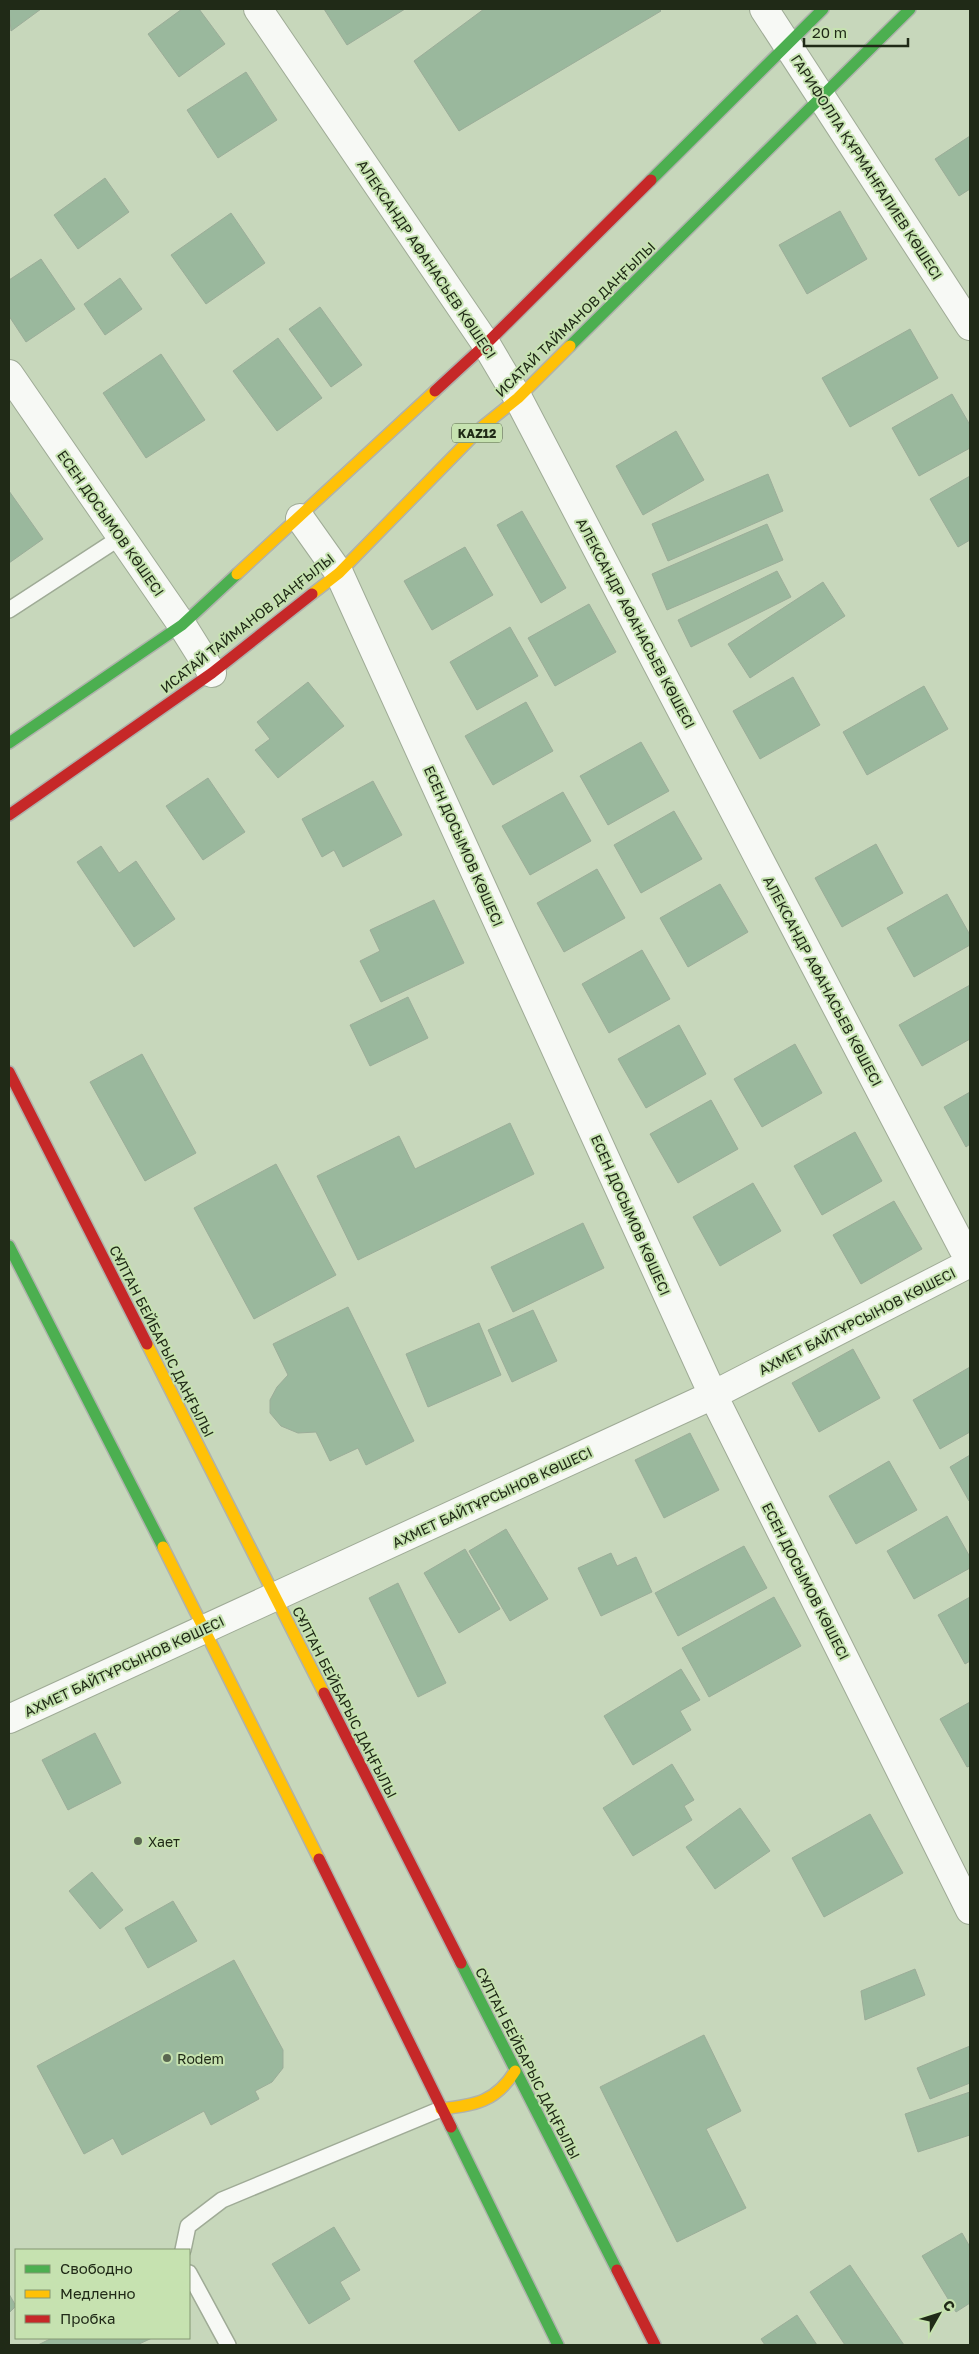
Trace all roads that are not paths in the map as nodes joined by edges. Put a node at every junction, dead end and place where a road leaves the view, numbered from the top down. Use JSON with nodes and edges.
{"nodes":[{"id":1,"x":258,"y":9,"type":"edge"},
{"id":2,"x":764,"y":9,"type":"edge"},
{"id":3,"x":823,"y":9,"type":"edge"},
{"id":4,"x":910,"y":9,"type":"edge"},
{"id":5,"x":786,"y":44,"type":"junction"},
{"id":6,"x":820,"y":96,"type":"junction"},
{"id":7,"x":970,"y":326,"type":"edge"},
{"id":8,"x":486,"y":344,"type":"junction"},
{"id":9,"x":9,"y":374,"type":"edge"},
{"id":10,"x":518,"y":398,"type":"junction"},
{"id":11,"x":300,"y":518,"type":"junction"},
{"id":12,"x":120,"y":536,"type":"junction"},
{"id":13,"x":339,"y":573,"type":"junction"},
{"id":14,"x":9,"y":610,"type":"edge"},
{"id":15,"x":182,"y":625,"type":"junction"},
{"id":16,"x":212,"y":673,"type":"junction"},
{"id":17,"x":9,"y":743,"type":"edge"},
{"id":18,"x":9,"y":815,"type":"edge"},
{"id":19,"x":9,"y":1072,"type":"edge"},
{"id":20,"x":9,"y":1246,"type":"edge"},
{"id":21,"x":970,"y":1262,"type":"edge"},
{"id":22,"x":713,"y":1395,"type":"junction"},
{"id":23,"x":275,"y":1597,"type":"junction"},
{"id":24,"x":205,"y":1629,"type":"junction"},
{"id":25,"x":9,"y":1719,"type":"edge"},
{"id":26,"x":970,"y":1910,"type":"edge"},
{"id":27,"x":515,"y":2070,"type":"junction"},
{"id":28,"x":441,"y":2109,"type":"junction"},
{"id":29,"x":183,"y":2249,"type":"edge"},
{"id":30,"x":190,"y":2275,"type":"edge"},
{"id":31,"x":228,"y":2345,"type":"edge"},
{"id":32,"x":558,"y":2345,"type":"edge"},
{"id":33,"x":655,"y":2345,"type":"edge"}],
"edges":[{"from":1,"to":8,"type":"street","name":"АЛЕКСАНДР АФАНАСЬЕВ КӨШЕСІ"},
{"from":2,"to":5,"type":"street","name":"ГАРИФОЛЛА ҚҰРМАНҒАЛИЕВ КӨШЕСІ"},
{"from":3,"to":5,"type":"main road"},
{"from":4,"to":6,"type":"main road","name":"ИСАТАЙ ТАЙМАНОВ ДАҢҒЫЛЫ","number":"KAZ12"},
{"from":5,"to":6,"type":"street","name":"ГАРИФОЛЛА ҚҰРМАНҒАЛИЕВ КӨШЕСІ"},
{"from":5,"to":8,"type":"main road"},
{"from":6,"to":7,"type":"street","name":"ГАРИФОЛЛА ҚҰРМАНҒАЛИЕВ КӨШЕСІ"},
{"from":6,"to":10,"type":"main road","name":"ИСАТАЙ ТАЙМАНОВ ДАҢҒЫЛЫ","number":"KAZ12"},
{"from":8,"to":10,"type":"street","name":"АЛЕКСАНДР АФАНАСЬЕВ КӨШЕСІ"},
{"from":8,"to":11,"type":"main road"},
{"from":9,"to":12,"type":"street","name":"ЕСЕН ДОСЫМОВ КӨШЕСІ"},
{"from":10,"to":13,"type":"main road","name":"ИСАТАЙ ТАЙМАНОВ ДАҢҒЫЛЫ","number":"KAZ12"},
{"from":10,"to":21,"type":"street","name":"АЛЕКСАНДР АФАНАСЬЕВ КӨШЕСІ"},
{"from":11,"to":13,"type":"street","name":"ЕСЕН ДОСЫМОВ КӨШЕСІ"},
{"from":11,"to":15,"type":"main road"},
{"from":12,"to":14,"type":"lane"},
{"from":12,"to":15,"type":"street","name":"ЕСЕН ДОСЫМОВ КӨШЕСІ"},
{"from":13,"to":16,"type":"main road","name":"ИСАТАЙ ТАЙМАНОВ ДАҢҒЫЛЫ","number":"KAZ12"},
{"from":13,"to":22,"type":"street","name":"ЕСЕН ДОСЫМОВ КӨШЕСІ"},
{"from":15,"to":16,"type":"street","name":"ЕСЕН ДОСЫМОВ КӨШЕСІ"},
{"from":15,"to":17,"type":"main road"},
{"from":16,"to":18,"type":"main road","name":"ИСАТАЙ ТАЙМАНОВ ДАҢҒЫЛЫ","number":"KAZ12"},
{"from":19,"to":23,"type":"main road","name":"СҰЛТАН БЕЙБАРЫС ДАҢҒЫЛЫ"},
{"from":20,"to":24,"type":"main road"},
{"from":21,"to":22,"type":"street","name":"АХМЕТ БАЙТҰРСЫНОВ КӨШЕСІ"},
{"from":22,"to":23,"type":"street","name":"АХМЕТ БАЙТҰРСЫНОВ КӨШЕСІ"},
{"from":22,"to":26,"type":"street","name":"ЕСЕН ДОСЫМОВ КӨШЕСІ"},
{"from":23,"to":24,"type":"street","name":"АХМЕТ БАЙТҰРСЫНОВ КӨШЕСІ"},
{"from":23,"to":27,"type":"main road","name":"СҰЛТАН БЕЙБАРЫС ДАҢҒЫЛЫ"},
{"from":24,"to":25,"type":"street","name":"АХМЕТ БАЙТҰРСЫНОВ КӨШЕСІ"},
{"from":24,"to":28,"type":"main road"},
{"from":27,"to":28,"type":"main road"},
{"from":27,"to":33,"type":"main road","name":"СҰЛТАН БЕЙБАРЫС ДАҢҒЫЛЫ"},
{"from":28,"to":29,"type":"lane"},
{"from":28,"to":32,"type":"main road"},
{"from":30,"to":31,"type":"lane"}]}
